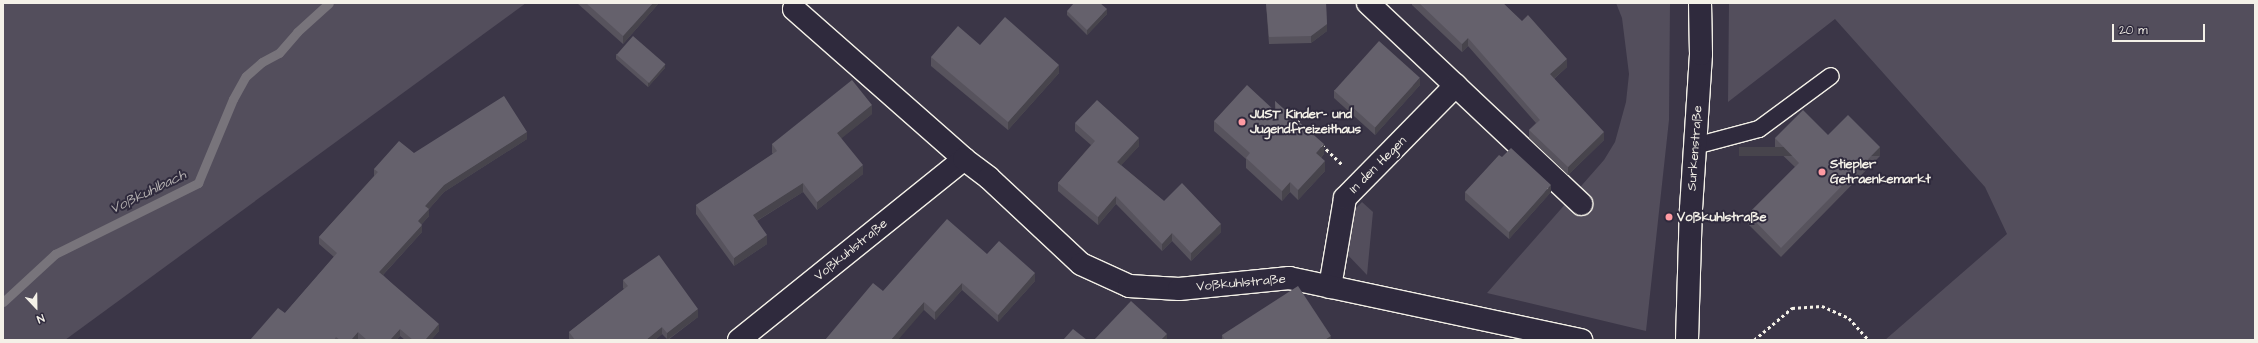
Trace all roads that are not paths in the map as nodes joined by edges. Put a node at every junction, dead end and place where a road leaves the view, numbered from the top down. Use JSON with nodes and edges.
{"nodes":[{"id":1,"x":1368,"y":3,"type":"edge"},
{"id":2,"x":1700,"y":3,"type":"edge"},
{"id":3,"x":794,"y":9,"type":"dead end"},
{"id":4,"x":1831,"y":76,"type":"dead end"},
{"id":5,"x":1456,"y":85,"type":"junction"},
{"id":6,"x":1695,"y":146,"type":"junction"},
{"id":7,"x":964,"y":159,"type":"junction"},
{"id":8,"x":1581,"y":204,"type":"dead end"},
{"id":9,"x":1330,"y":287,"type":"junction"},
{"id":10,"x":739,"y":340,"type":"edge"},
{"id":11,"x":1581,"y":340,"type":"edge"},
{"id":12,"x":1686,"y":340,"type":"edge"}],
"edges":[{"from":1,"to":5,"type":"street"},
{"from":2,"to":6,"type":"street","name":"Surkenstraße"},
{"from":3,"to":7,"type":"street","name":"Voßkuhlstraße"},
{"from":4,"to":6,"type":"lane"},
{"from":5,"to":8,"type":"street"},
{"from":5,"to":9,"type":"street","name":"In den Hegen"},
{"from":6,"to":12,"type":"street","name":"Surkenstraße"},
{"from":7,"to":9,"type":"street","name":"Voßkuhlstraße"},
{"from":7,"to":10,"type":"street","name":"Voßkuhlstraße"},
{"from":9,"to":11,"type":"street","name":"Voßkuhlstraße"}]}
